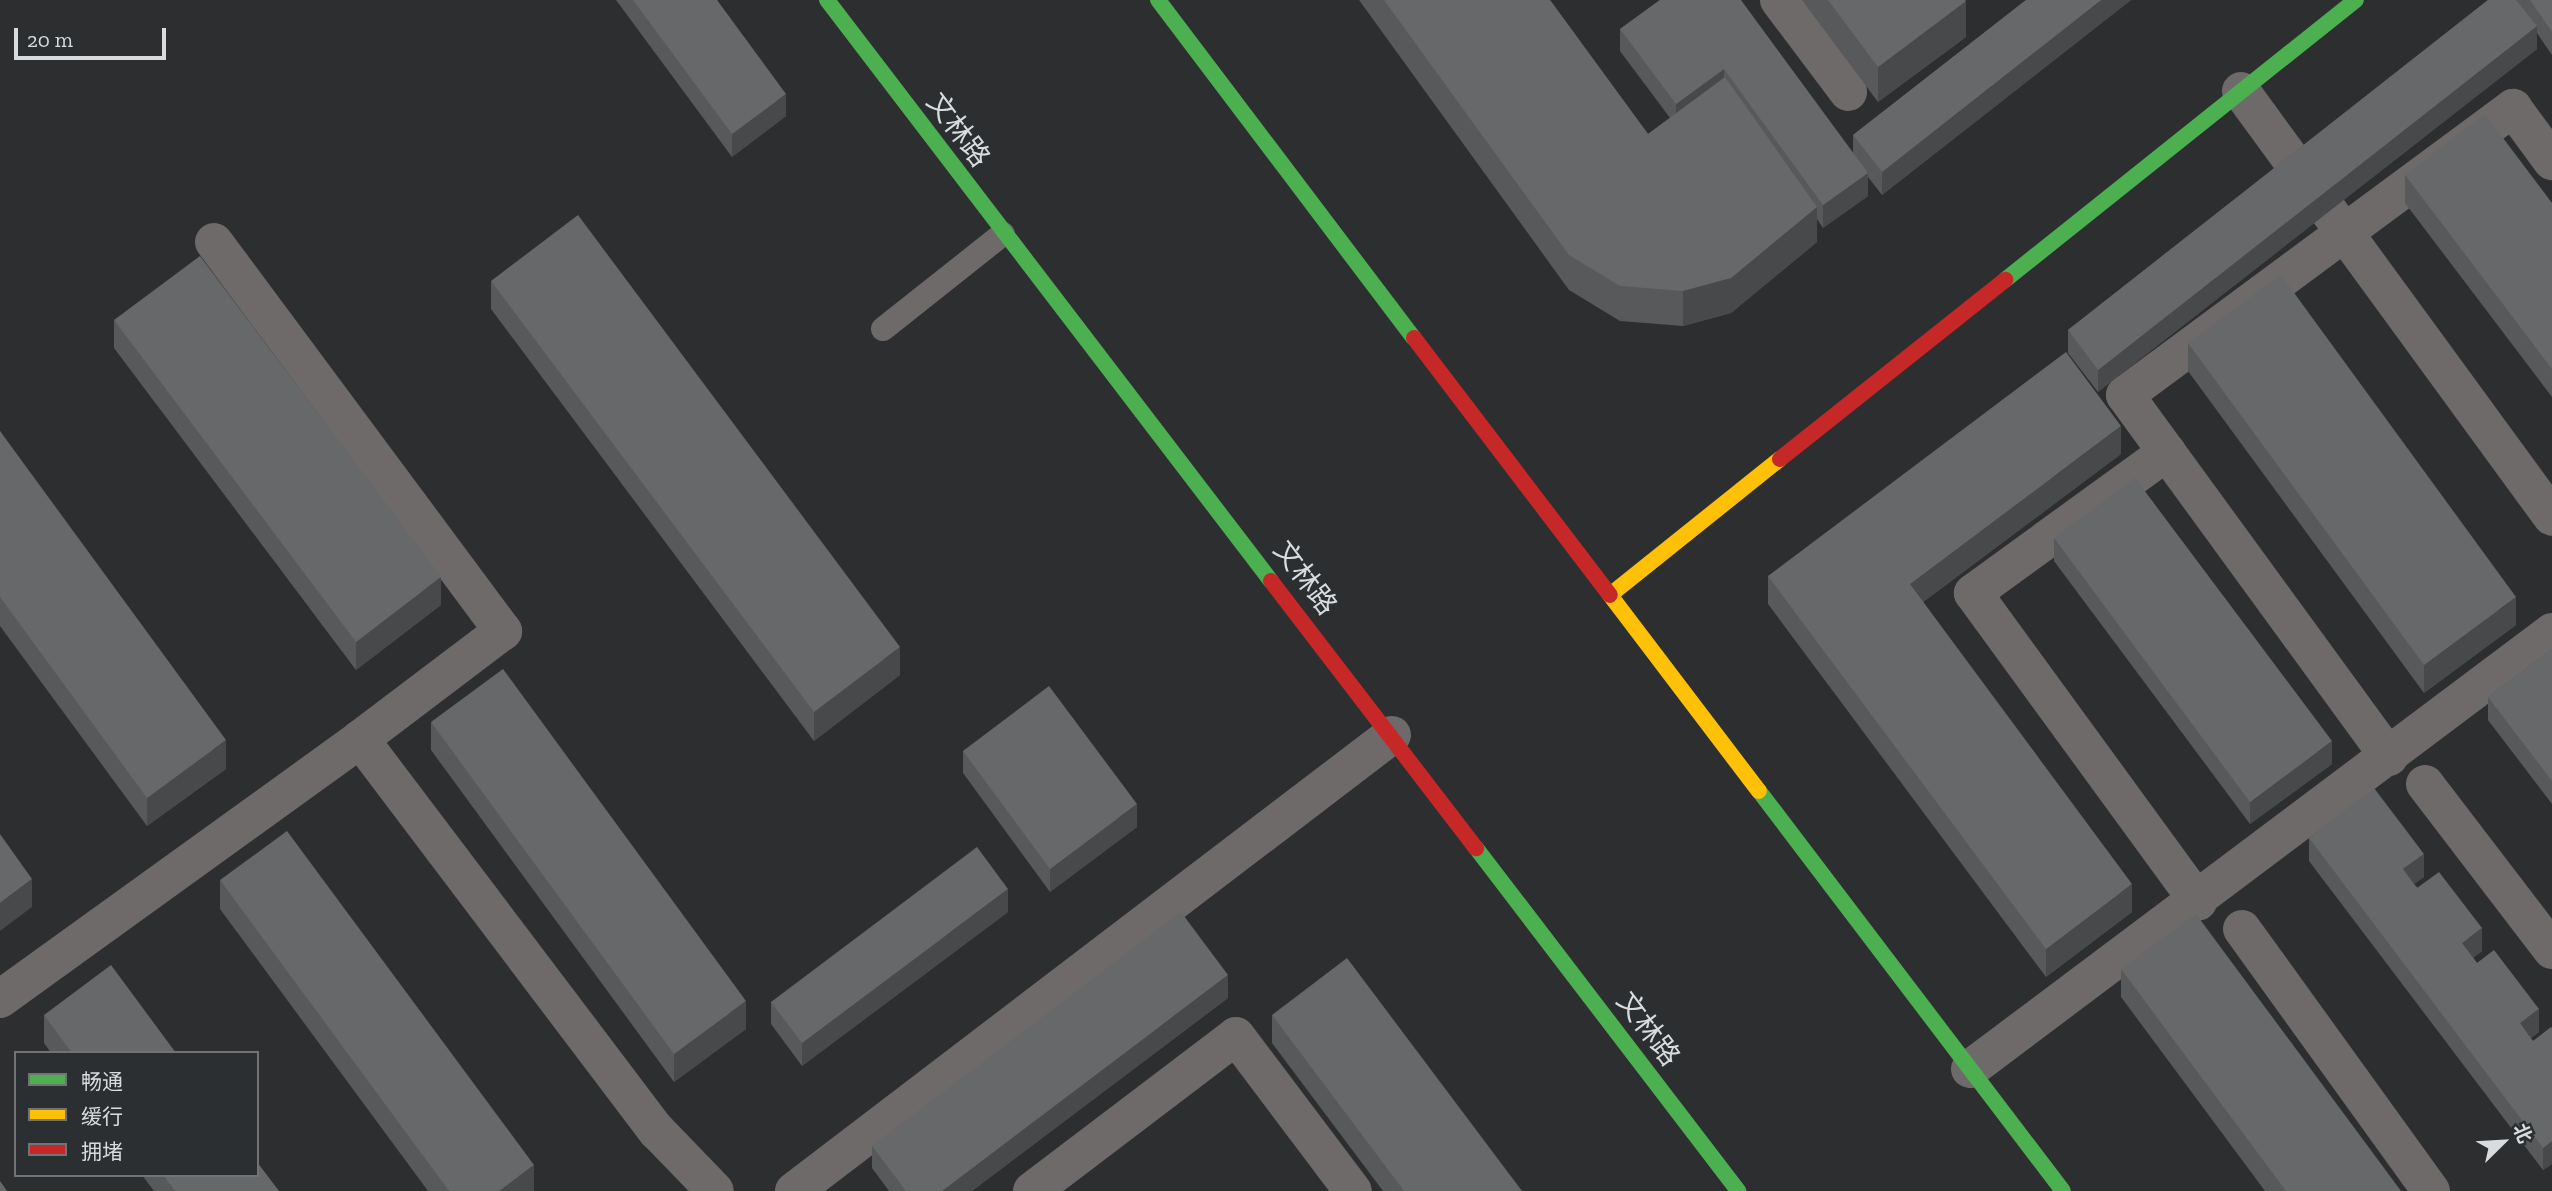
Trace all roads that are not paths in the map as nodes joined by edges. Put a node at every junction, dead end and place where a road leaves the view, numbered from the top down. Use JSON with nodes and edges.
{"nodes":[{"id":1,"x":827,"y":0,"type":"edge"},
{"id":2,"x":1158,"y":0,"type":"edge"},
{"id":3,"x":1779,"y":0,"type":"edge"},
{"id":4,"x":2356,"y":0,"type":"edge"},
{"id":5,"x":2241,"y":91,"type":"junction"},
{"id":6,"x":1848,"y":92,"type":"dead end"},
{"id":7,"x":2552,"y":161,"type":"edge"},
{"id":8,"x":2343,"y":230,"type":"junction"},
{"id":9,"x":1003,"y":234,"type":"junction"},
{"id":10,"x":214,"y":242,"type":"dead end"},
{"id":11,"x":883,"y":329,"type":"dead end"},
{"id":12,"x":2167,"y":452,"type":"junction"},
{"id":13,"x":2552,"y":517,"type":"edge"},
{"id":14,"x":1610,"y":595,"type":"junction"},
{"id":15,"x":2552,"y":632,"type":"edge"},
{"id":16,"x":1392,"y":735,"type":"junction"},
{"id":17,"x":360,"y":739,"type":"junction"},
{"id":18,"x":2389,"y":757,"type":"junction"},
{"id":19,"x":2425,"y":784,"type":"dead end"},
{"id":20,"x":2198,"y":902,"type":"junction"},
{"id":21,"x":2242,"y":929,"type":"dead end"},
{"id":22,"x":2552,"y":950,"type":"edge"},
{"id":23,"x":0,"y":999,"type":"edge"},
{"id":24,"x":1970,"y":1069,"type":"junction"},
{"id":25,"x":819,"y":1184,"type":"edge"},
{"id":26,"x":715,"y":1191,"type":"edge"},
{"id":27,"x":1032,"y":1191,"type":"edge"},
{"id":28,"x":1353,"y":1191,"type":"edge"},
{"id":29,"x":1738,"y":1191,"type":"edge"},
{"id":30,"x":2063,"y":1191,"type":"edge"},
{"id":31,"x":2431,"y":1191,"type":"edge"}],
"edges":[{"from":1,"to":9,"type":"main road","name":"文林路"},
{"from":2,"to":14,"type":"main road"},
{"from":3,"to":6,"type":"street"},
{"from":4,"to":5,"type":"main road"},
{"from":5,"to":8,"type":"street"},
{"from":5,"to":14,"type":"main road"},
{"from":7,"to":8,"type":"street"},
{"from":8,"to":12,"type":"street"},
{"from":8,"to":13,"type":"street"},
{"from":9,"to":11,"type":"lane"},
{"from":9,"to":16,"type":"main road","name":"文林路"},
{"from":10,"to":17,"type":"street"},
{"from":12,"to":18,"type":"street"},
{"from":12,"to":20,"type":"street"},
{"from":14,"to":24,"type":"main road"},
{"from":15,"to":18,"type":"street"},
{"from":16,"to":25,"type":"street"},
{"from":16,"to":29,"type":"main road","name":"文林路"},
{"from":17,"to":23,"type":"street"},
{"from":17,"to":26,"type":"street"},
{"from":18,"to":20,"type":"street"},
{"from":19,"to":22,"type":"street"},
{"from":20,"to":24,"type":"street"},
{"from":21,"to":31,"type":"street"},
{"from":24,"to":30,"type":"main road"},
{"from":27,"to":28,"type":"street"}]}
